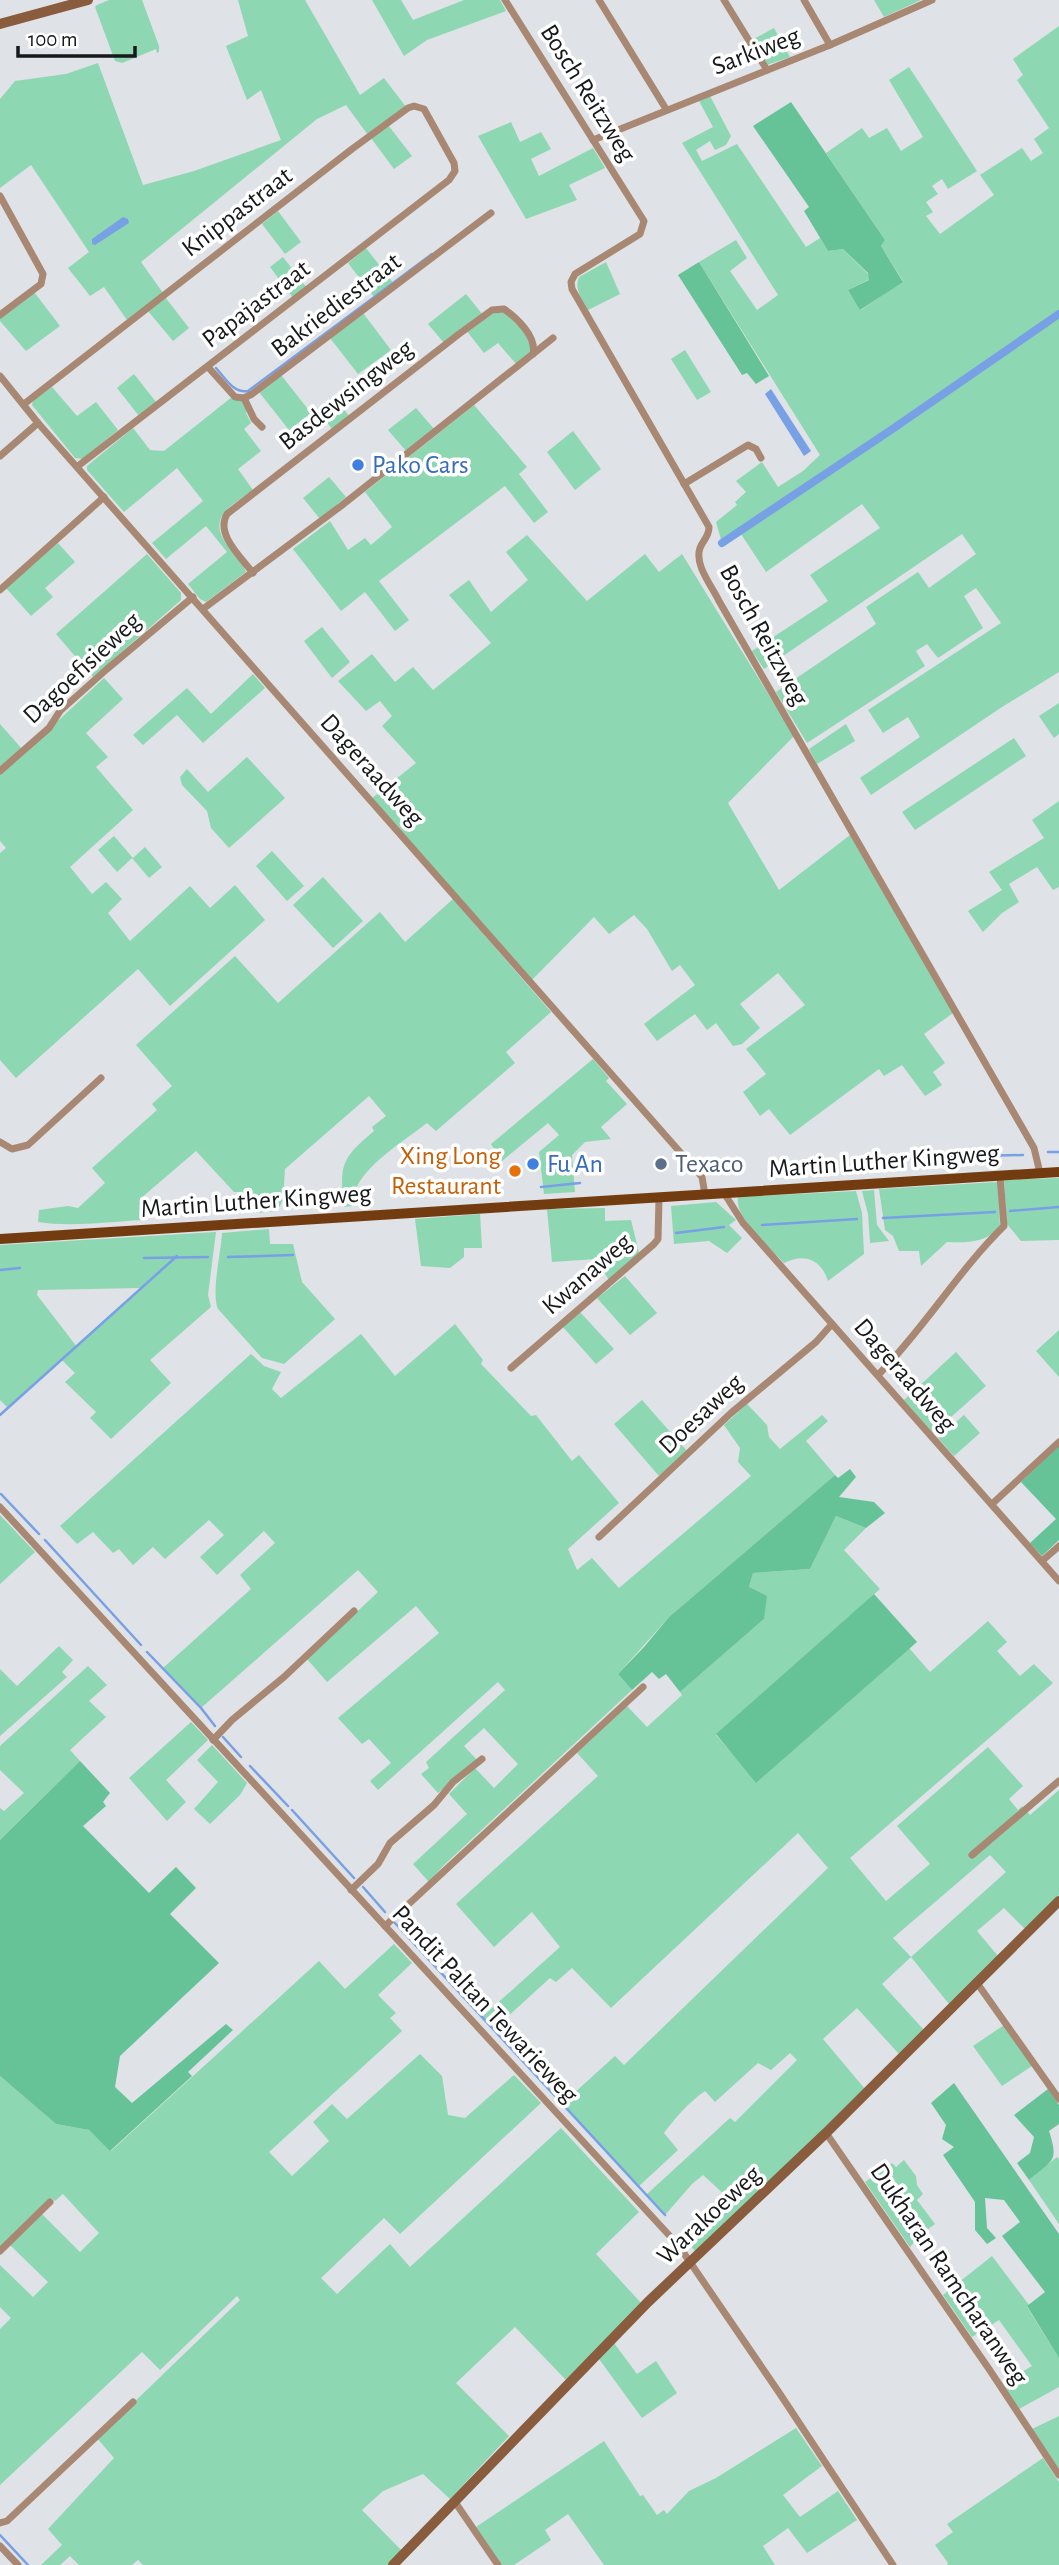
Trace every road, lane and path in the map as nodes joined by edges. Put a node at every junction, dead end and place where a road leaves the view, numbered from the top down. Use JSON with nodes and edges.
{"nodes":[{"id":1,"x":89,"y":0,"type":"edge"},
{"id":2,"x":505,"y":0,"type":"edge"},
{"id":3,"x":599,"y":0,"type":"edge"},
{"id":4,"x":724,"y":0,"type":"edge"},
{"id":5,"x":804,"y":0,"type":"edge"},
{"id":6,"x":932,"y":0,"type":"edge"},
{"id":7,"x":0,"y":24,"type":"edge"},
{"id":8,"x":830,"y":45,"type":"junction"},
{"id":9,"x":767,"y":69,"type":"junction"},
{"id":10,"x":666,"y":109,"type":"junction"},
{"id":11,"x":593,"y":140,"type":"junction"},
{"id":12,"x":455,"y":171,"type":"joint"},
{"id":13,"x":0,"y":197,"type":"edge"},
{"id":14,"x":491,"y":213,"type":"dead end"},
{"id":15,"x":0,"y":315,"type":"edge"},
{"id":16,"x":553,"y":338,"type":"dead end"},
{"id":17,"x":533,"y":354,"type":"junction"},
{"id":18,"x":208,"y":367,"type":"junction"},
{"id":19,"x":0,"y":376,"type":"edge"},
{"id":20,"x":244,"y":398,"type":"junction"},
{"id":21,"x":24,"y":404,"type":"junction"},
{"id":22,"x":38,"y":423,"type":"junction"},
{"id":23,"x":262,"y":427,"type":"dead end"},
{"id":24,"x":0,"y":456,"type":"edge"},
{"id":25,"x":761,"y":458,"type":"dead end"},
{"id":26,"x":78,"y":467,"type":"junction"},
{"id":27,"x":684,"y":484,"type":"junction"},
{"id":28,"x":104,"y":497,"type":"junction"},
{"id":29,"x":253,"y":573,"type":"junction"},
{"id":30,"x":0,"y":590,"type":"edge"},
{"id":31,"x":193,"y":597,"type":"junction"},
{"id":32,"x":203,"y":609,"type":"junction"},
{"id":33,"x":0,"y":771,"type":"edge"},
{"id":34,"x":101,"y":1078,"type":"dead end"},
{"id":35,"x":0,"y":1142,"type":"edge"},
{"id":36,"x":1059,"y":1172,"type":"edge"},
{"id":37,"x":1040,"y":1173,"type":"junction"},
{"id":38,"x":1000,"y":1177,"type":"junction"},
{"id":39,"x":724,"y":1194,"type":"junction"},
{"id":40,"x":705,"y":1195,"type":"junction"},
{"id":41,"x":659,"y":1198,"type":"junction"},
{"id":42,"x":0,"y":1239,"type":"edge"},
{"id":43,"x":832,"y":1324,"type":"junction"},
{"id":44,"x":511,"y":1368,"type":"dead end"},
{"id":45,"x":878,"y":1375,"type":"junction"},
{"id":46,"x":1059,"y":1442,"type":"edge"},
{"id":47,"x":992,"y":1504,"type":"junction"},
{"id":48,"x":0,"y":1507,"type":"edge"},
{"id":49,"x":599,"y":1536,"type":"dead end"},
{"id":50,"x":1059,"y":1546,"type":"edge"},
{"id":51,"x":1042,"y":1562,"type":"junction"},
{"id":52,"x":1059,"y":1581,"type":"edge"},
{"id":53,"x":354,"y":1611,"type":"dead end"},
{"id":54,"x":643,"y":1687,"type":"dead end"},
{"id":55,"x":213,"y":1740,"type":"junction"},
{"id":56,"x":482,"y":1759,"type":"dead end"},
{"id":57,"x":1059,"y":1781,"type":"edge"},
{"id":58,"x":972,"y":1855,"type":"dead end"},
{"id":59,"x":351,"y":1890,"type":"junction"},
{"id":60,"x":1059,"y":1901,"type":"edge"},
{"id":61,"x":385,"y":1926,"type":"junction"},
{"id":62,"x":977,"y":1983,"type":"junction"},
{"id":63,"x":1059,"y":2098,"type":"edge"},
{"id":64,"x":826,"y":2133,"type":"junction"},
{"id":65,"x":50,"y":2202,"type":"dead end"},
{"id":66,"x":0,"y":2251,"type":"edge"},
{"id":67,"x":690,"y":2261,"type":"junction"},
{"id":68,"x":133,"y":2402,"type":"dead end"},
{"id":69,"x":1059,"y":2475,"type":"edge"},
{"id":70,"x":455,"y":2502,"type":"junction"},
{"id":71,"x":0,"y":2523,"type":"edge"},
{"id":72,"x":0,"y":2546,"type":"edge"},
{"id":73,"x":18,"y":2565,"type":"edge"},
{"id":74,"x":393,"y":2565,"type":"edge"},
{"id":75,"x":498,"y":2565,"type":"edge"},
{"id":76,"x":893,"y":2565,"type":"edge"}],
"edges":[{"from":1,"to":7,"type":"street"},
{"from":2,"to":11,"type":"street","name":"Bosch Reitzweg"},
{"from":3,"to":10,"type":"street"},
{"from":4,"to":9,"type":"street"},
{"from":5,"to":8,"type":"street"},
{"from":6,"to":8,"type":"street","name":"Sarkiweg"},
{"from":8,"to":9,"type":"street","name":"Sarkiweg"},
{"from":9,"to":10,"type":"street","name":"Sarkiweg"},
{"from":10,"to":11,"type":"street","name":"Sarkiweg"},
{"from":11,"to":27,"type":"street","name":"Bosch Reitzweg"},
{"from":12,"to":18,"type":"street","name":"Papajastraat"},
{"from":12,"to":21,"type":"street","name":"Knippastraat"},
{"from":13,"to":15,"type":"street"},
{"from":14,"to":20,"type":"street","name":"Bakriediestraat"},
{"from":16,"to":17,"type":"street"},
{"from":17,"to":29,"type":"street"},
{"from":17,"to":29,"type":"street","name":"Basdewsingweg"},
{"from":18,"to":20,"type":"street"},
{"from":18,"to":26,"type":"street","name":"Papajastraat"},
{"from":19,"to":21,"type":"street","name":"Dageraadweg"},
{"from":20,"to":23,"type":"street"},
{"from":21,"to":22,"type":"street","name":"Dageraadweg"},
{"from":22,"to":24,"type":"street"},
{"from":22,"to":26,"type":"street","name":"Dageraadweg"},
{"from":25,"to":27,"type":"street"},
{"from":26,"to":28,"type":"street","name":"Dageraadweg"},
{"from":27,"to":37,"type":"street","name":"Bosch Reitzweg"},
{"from":28,"to":30,"type":"street"},
{"from":28,"to":31,"type":"street","name":"Dageraadweg"},
{"from":29,"to":32,"type":"street"},
{"from":31,"to":32,"type":"street","name":"Dageraadweg"},
{"from":31,"to":33,"type":"street","name":"Dagoefisieweg"},
{"from":32,"to":40,"type":"street","name":"Dageraadweg"},
{"from":34,"to":35,"type":"street"},
{"from":36,"to":37,"type":"main road","name":"Martin Luther Kingweg"},
{"from":37,"to":38,"type":"main road","name":"Martin Luther Kingweg"},
{"from":38,"to":39,"type":"main road","name":"Martin Luther Kingweg"},
{"from":38,"to":45,"type":"street"},
{"from":39,"to":40,"type":"main road","name":"Martin Luther Kingweg"},
{"from":39,"to":43,"type":"street","name":"Dageraadweg"},
{"from":40,"to":41,"type":"main road","name":"Martin Luther Kingweg"},
{"from":41,"to":42,"type":"main road","name":"Martin Luther Kingweg"},
{"from":41,"to":44,"type":"street","name":"Kwanaweg"},
{"from":43,"to":45,"type":"street","name":"Dageraadweg"},
{"from":43,"to":49,"type":"street","name":"Doesaweg"},
{"from":45,"to":47,"type":"street","name":"Dageraadweg"},
{"from":46,"to":47,"type":"street"},
{"from":47,"to":51,"type":"street","name":"Dageraadweg"},
{"from":48,"to":55,"type":"street","name":"Pandit Paltan Tewarieweg"},
{"from":50,"to":51,"type":"street"},
{"from":51,"to":52,"type":"street","name":"Dageraadweg"},
{"from":53,"to":55,"type":"street"},
{"from":54,"to":61,"type":"street"},
{"from":55,"to":59,"type":"street","name":"Pandit Paltan Tewarieweg"},
{"from":56,"to":59,"type":"street"},
{"from":57,"to":58,"type":"street"},
{"from":59,"to":61,"type":"street","name":"Pandit Paltan Tewarieweg"},
{"from":60,"to":62,"type":"street","name":"Warakoeweg"},
{"from":61,"to":67,"type":"street","name":"Pandit Paltan Tewarieweg"},
{"from":62,"to":63,"type":"street"},
{"from":62,"to":64,"type":"street","name":"Warakoeweg"},
{"from":64,"to":67,"type":"street","name":"Warakoeweg"},
{"from":64,"to":69,"type":"street","name":"Dukharan Ramcharanweg"},
{"from":65,"to":66,"type":"street"},
{"from":67,"to":70,"type":"street","name":"Warakoeweg"},
{"from":67,"to":76,"type":"street","name":"Pandit Paltan Tewarieweg"},
{"from":68,"to":71,"type":"street"},
{"from":70,"to":74,"type":"street","name":"Warakoeweg"},
{"from":70,"to":75,"type":"street"},
{"from":72,"to":73,"type":"street"}]}
